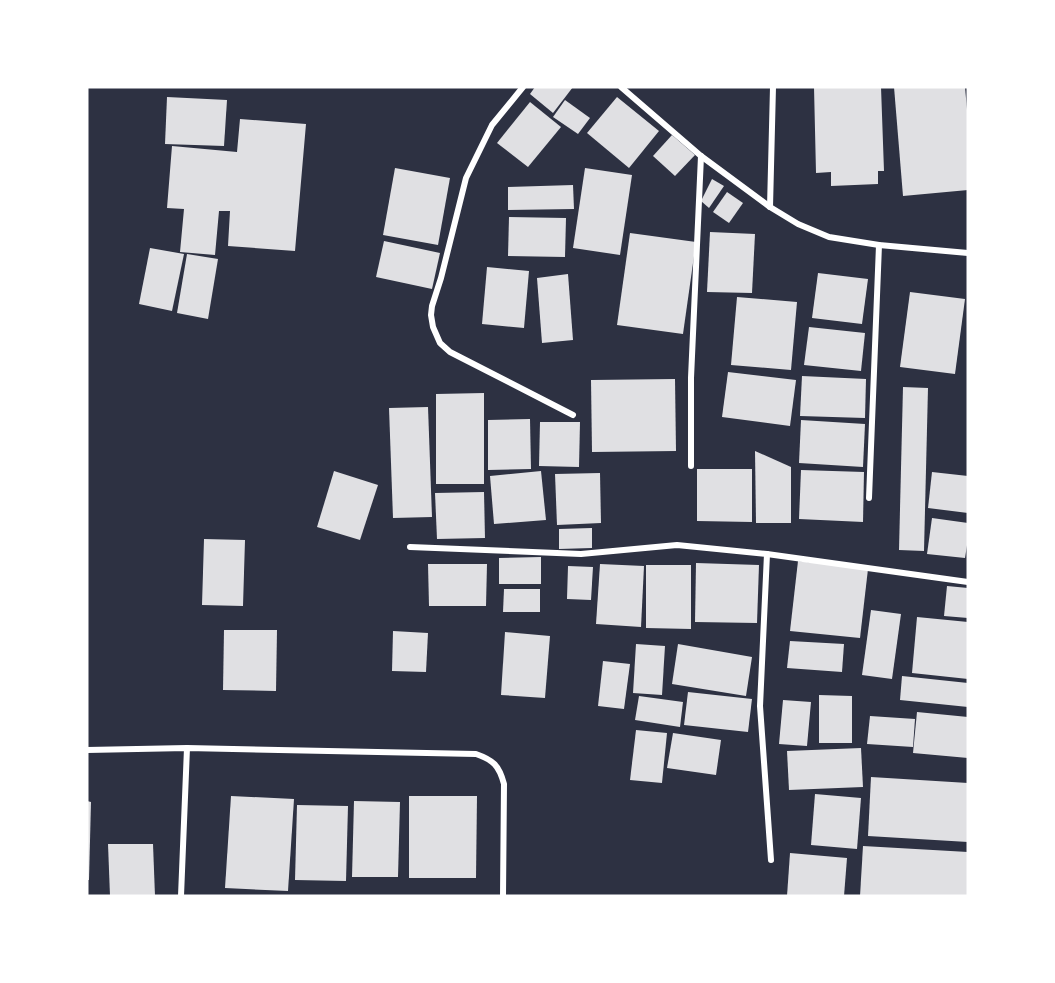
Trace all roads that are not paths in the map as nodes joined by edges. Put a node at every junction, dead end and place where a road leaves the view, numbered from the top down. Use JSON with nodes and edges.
{"nodes":[{"id":1,"x":523,"y":87,"type":"edge"},
{"id":2,"x":621,"y":87,"type":"edge"},
{"id":3,"x":772,"y":87,"type":"edge"},
{"id":4,"x":701,"y":156,"type":"junction"},
{"id":5,"x":770,"y":207,"type":"junction"},
{"id":6,"x":879,"y":245,"type":"junction"},
{"id":7,"x":968,"y":253,"type":"edge"},
{"id":8,"x":573,"y":415,"type":"dead end"},
{"id":9,"x":691,"y":466,"type":"dead end"},
{"id":10,"x":869,"y":498,"type":"dead end"},
{"id":11,"x":410,"y":547,"type":"dead end"},
{"id":12,"x":767,"y":554,"type":"junction"},
{"id":13,"x":968,"y":582,"type":"edge"},
{"id":14,"x":187,"y":748,"type":"junction"},
{"id":15,"x":87,"y":750,"type":"edge"},
{"id":16,"x":771,"y":860,"type":"dead end"},
{"id":17,"x":181,"y":896,"type":"edge"},
{"id":18,"x":503,"y":896,"type":"edge"}],
"edges":[{"from":1,"to":8,"type":"street"},
{"from":2,"to":4,"type":"street"},
{"from":3,"to":5,"type":"street"},
{"from":4,"to":5,"type":"street"},
{"from":4,"to":9,"type":"street"},
{"from":5,"to":6,"type":"street"},
{"from":6,"to":7,"type":"street"},
{"from":6,"to":10,"type":"street"},
{"from":11,"to":12,"type":"street"},
{"from":12,"to":13,"type":"street"},
{"from":12,"to":16,"type":"street"},
{"from":14,"to":15,"type":"street"},
{"from":14,"to":17,"type":"street"},
{"from":14,"to":18,"type":"street"}]}
